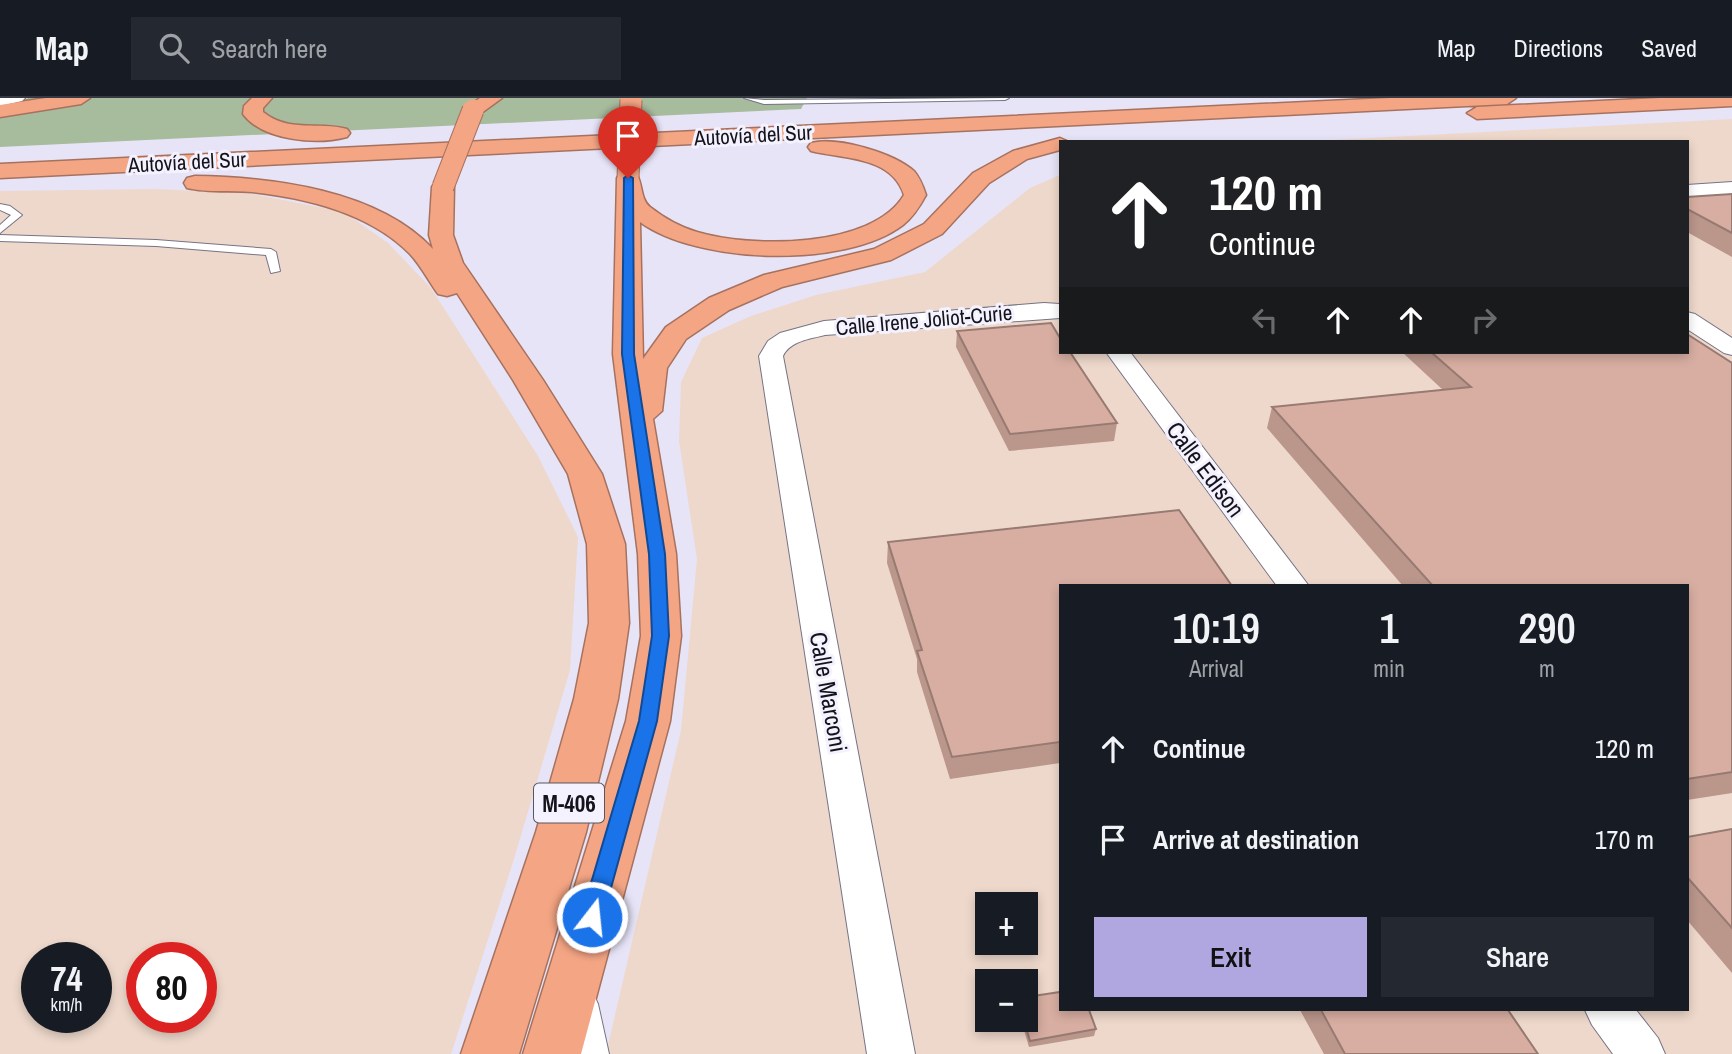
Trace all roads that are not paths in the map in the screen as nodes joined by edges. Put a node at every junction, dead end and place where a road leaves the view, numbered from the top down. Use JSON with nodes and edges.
{"nodes":[{"id":1,"x":17,"y":98,"type":"edge"},
{"id":2,"x":81,"y":98,"type":"edge"},
{"id":3,"x":263,"y":98,"type":"edge"},
{"id":4,"x":493,"y":98,"type":"edge"},
{"id":5,"x":748,"y":98,"type":"edge"},
{"id":6,"x":1004,"y":98,"type":"edge"},
{"id":7,"x":1232,"y":98,"type":"edge"},
{"id":8,"x":1507,"y":98,"type":"edge"},
{"id":9,"x":1184,"y":100,"type":"junction"},
{"id":10,"x":1732,"y":100,"type":"edge"},
{"id":11,"x":0,"y":101,"type":"edge"},
{"id":12,"x":636,"y":104,"type":"edge"},
{"id":13,"x":0,"y":111,"type":"edge"},
{"id":14,"x":734,"y":115,"type":"dead end"},
{"id":15,"x":618,"y":117,"type":"dead end"},
{"id":16,"x":1362,"y":120,"type":"junction"},
{"id":17,"x":488,"y":127,"type":"dead end"},
{"id":18,"x":450,"y":129,"type":"dead end"},
{"id":19,"x":361,"y":132,"type":"dead end"},
{"id":20,"x":1100,"y":137,"type":"dead end"},
{"id":21,"x":1059,"y":144,"type":"edge"},
{"id":22,"x":749,"y":145,"type":"junction"},
{"id":23,"x":0,"y":157,"type":"edge"},
{"id":24,"x":0,"y":171,"type":"edge"},
{"id":25,"x":628,"y":178,"type":"junction"},
{"id":26,"x":0,"y":180,"type":"edge"},
{"id":27,"x":0,"y":187,"type":"edge"},
{"id":28,"x":1732,"y":188,"type":"edge"},
{"id":29,"x":1689,"y":191,"type":"edge"},
{"id":30,"x":0,"y":207,"type":"edge"},
{"id":31,"x":0,"y":230,"type":"edge"},
{"id":32,"x":0,"y":238,"type":"edge"},
{"id":33,"x":275,"y":271,"type":"dead end"},
{"id":34,"x":1059,"y":311,"type":"edge"},
{"id":35,"x":1689,"y":319,"type":"edge"},
{"id":36,"x":788,"y":338,"type":"joint"},
{"id":37,"x":1732,"y":348,"type":"edge"},
{"id":38,"x":1119,"y":354,"type":"edge"},
{"id":39,"x":528,"y":380,"type":"junction"},
{"id":40,"x":640,"y":448,"type":"junction"},
{"id":41,"x":1292,"y":584,"type":"edge"},
{"id":42,"x":571,"y":988,"type":"junction"},
{"id":43,"x":1609,"y":1011,"type":"edge"},
{"id":44,"x":490,"y":1054,"type":"edge"},
{"id":45,"x":552,"y":1054,"type":"edge"},
{"id":46,"x":585,"y":1054,"type":"edge"},
{"id":47,"x":891,"y":1054,"type":"edge"},
{"id":48,"x":1641,"y":1054,"type":"edge"}],
"edges":[{"from":1,"to":11,"type":"street"},
{"from":2,"to":13,"type":"highway"},
{"from":3,"to":19,"type":"highway"},
{"from":4,"to":39,"type":"highway","number":"M-406","bridge":true},
{"from":5,"to":6,"type":"lane"},
{"from":7,"to":9,"type":"highway","name":"Autovía del Sur"},
{"from":8,"to":24,"type":"highway","name":"Autovía del Sur"},
{"from":9,"to":14,"type":"highway"},
{"from":9,"to":23,"type":"highway","name":"Autovía del Sur"},
{"from":10,"to":16,"type":"highway"},
{"from":12,"to":15,"type":"highway"},
{"from":12,"to":25,"type":"highway","number":"M-406","bridge":true},
{"from":16,"to":20,"type":"highway"},
{"from":16,"to":22,"type":"highway"},
{"from":17,"to":18,"type":"highway"},
{"from":21,"to":40,"type":"highway"},
{"from":22,"to":25,"type":"highway"},
{"from":22,"to":26,"type":"highway"},
{"from":25,"to":40,"type":"highway","number":"M-406"},
{"from":27,"to":39,"type":"highway"},
{"from":28,"to":29,"type":"street"},
{"from":30,"to":31,"type":"lane"},
{"from":32,"to":33,"type":"lane"},
{"from":34,"to":36,"type":"street","name":"Calle Irene Joliot-Curie"},
{"from":35,"to":37,"type":"street"},
{"from":36,"to":47,"type":"street","name":"Calle Marconi"},
{"from":38,"to":41,"type":"street","name":"Calle Edison"},
{"from":39,"to":44,"type":"highway","number":"M-406"},
{"from":40,"to":42,"type":"highway","number":"M-406"},
{"from":42,"to":45,"type":"highway","number":"M-406"},
{"from":42,"to":46,"type":"street"},
{"from":43,"to":48,"type":"street"}]}
